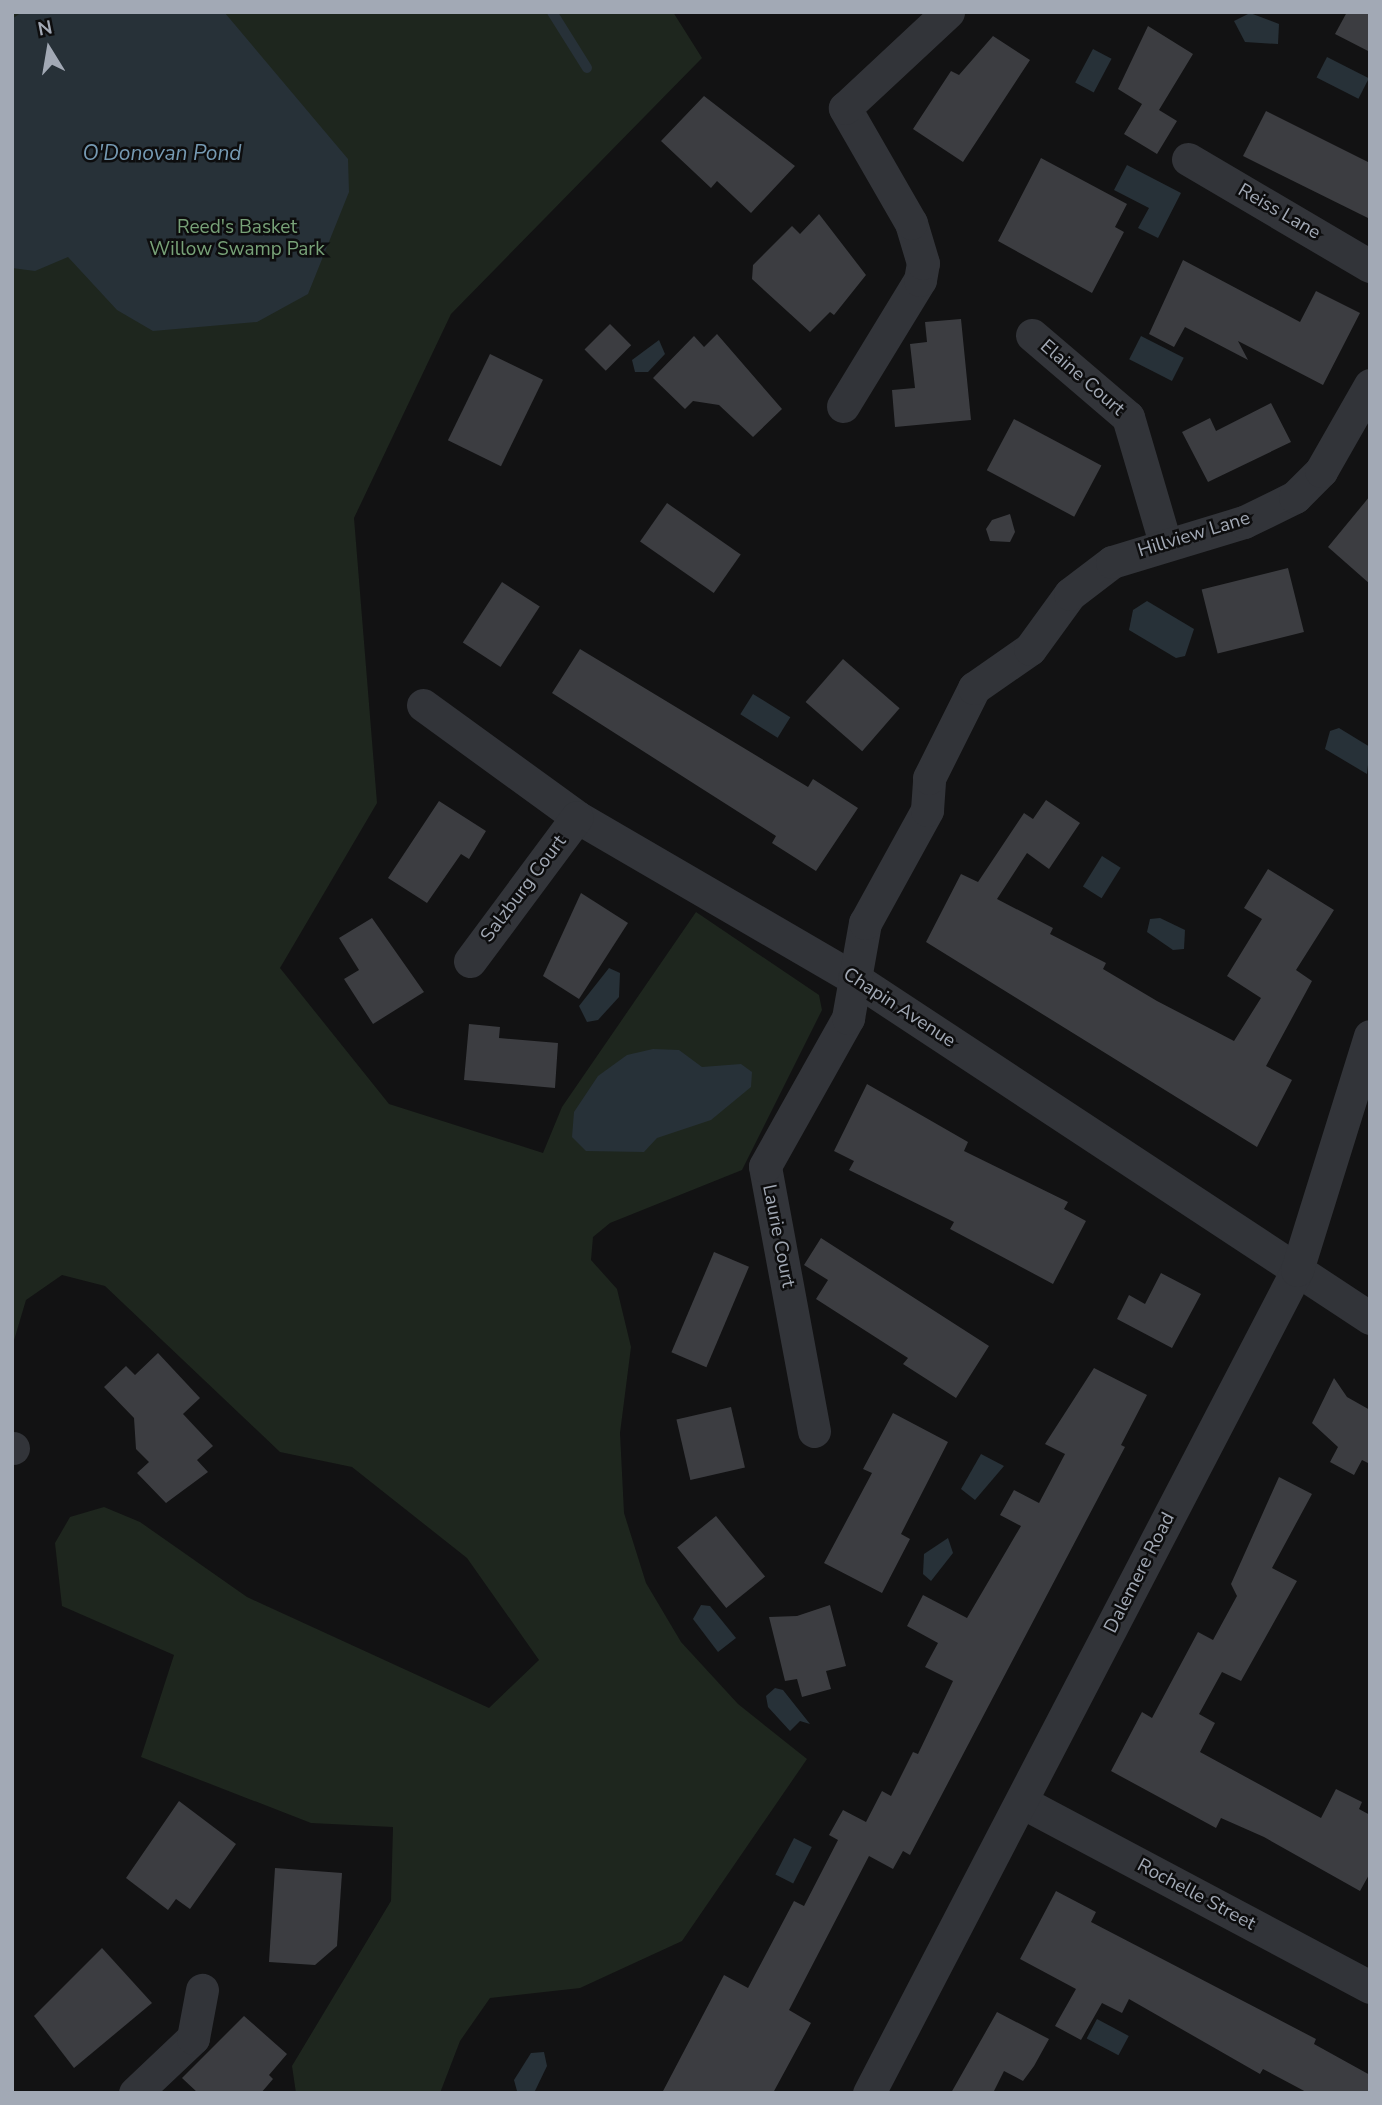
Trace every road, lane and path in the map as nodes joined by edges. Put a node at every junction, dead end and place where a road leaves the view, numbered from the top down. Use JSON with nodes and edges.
{"nodes":[{"id":1,"x":947,"y":12,"type":"edge"},
{"id":2,"x":1188,"y":159,"type":"dead end"},
{"id":3,"x":1370,"y":266,"type":"edge"},
{"id":4,"x":1032,"y":335,"type":"dead end"},
{"id":5,"x":1370,"y":384,"type":"edge"},
{"id":6,"x":843,"y":406,"type":"dead end"},
{"id":7,"x":1166,"y":543,"type":"junction"},
{"id":8,"x":423,"y":705,"type":"dead end"},
{"id":9,"x":577,"y":817,"type":"junction"},
{"id":10,"x":470,"y":961,"type":"dead end"},
{"id":11,"x":854,"y":978,"type":"junction"},
{"id":12,"x":1370,"y":1037,"type":"edge"},
{"id":13,"x":1297,"y":1270,"type":"junction"},
{"id":14,"x":1370,"y":1318,"type":"edge"},
{"id":15,"x":814,"y":1431,"type":"dead end"},
{"id":16,"x":1022,"y":1802,"type":"junction"},
{"id":17,"x":1370,"y":1987,"type":"edge"},
{"id":18,"x":202,"y":1990,"type":"dead end"},
{"id":19,"x":135,"y":2093,"type":"edge"},
{"id":20,"x":869,"y":2093,"type":"edge"}],
"edges":[{"from":1,"to":6,"type":"street"},
{"from":2,"to":3,"type":"street","name":"Reiss Lane"},
{"from":4,"to":7,"type":"street","name":"Elaine Court"},
{"from":5,"to":7,"type":"street","name":"Hillview Lane"},
{"from":7,"to":11,"type":"street","name":"Hillview Lane"},
{"from":8,"to":9,"type":"street","name":"Chapin Avenue"},
{"from":9,"to":10,"type":"street","name":"Salzburg Court"},
{"from":9,"to":11,"type":"street","name":"Chapin Avenue"},
{"from":11,"to":13,"type":"street","name":"Chapin Avenue"},
{"from":11,"to":15,"type":"street","name":"Laurie Court"},
{"from":12,"to":13,"type":"street","name":"Dalemere Road"},
{"from":13,"to":14,"type":"street","name":"Chapin Avenue"},
{"from":13,"to":16,"type":"street","name":"Dalemere Road"},
{"from":16,"to":17,"type":"street","name":"Rochelle Street"},
{"from":16,"to":20,"type":"street","name":"Dalemere Road"},
{"from":18,"to":19,"type":"street"}]}
